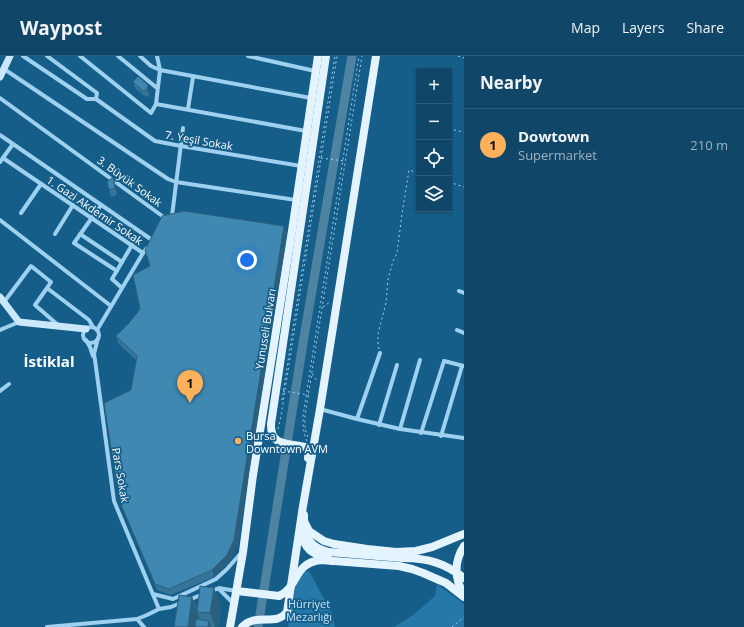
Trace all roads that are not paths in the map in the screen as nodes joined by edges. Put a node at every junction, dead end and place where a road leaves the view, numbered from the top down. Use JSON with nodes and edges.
{"nodes":[{"id":1,"x":10,"y":56,"type":"edge"},
{"id":2,"x":23,"y":56,"type":"edge"},
{"id":3,"x":47,"y":56,"type":"edge"},
{"id":4,"x":80,"y":56,"type":"edge"},
{"id":5,"x":118,"y":56,"type":"edge"},
{"id":6,"x":140,"y":56,"type":"edge"},
{"id":7,"x":157,"y":56,"type":"edge"},
{"id":8,"x":248,"y":56,"type":"edge"},
{"id":9,"x":318,"y":56,"type":"edge"},
{"id":10,"x":326,"y":56,"type":"edge"},
{"id":11,"x":376,"y":56,"type":"edge"},
{"id":12,"x":3,"y":64,"type":"edge"},
{"id":13,"x":160,"y":70,"type":"junction"},
{"id":14,"x":315,"y":71,"type":"junction"},
{"id":15,"x":0,"y":77,"type":"edge"},
{"id":16,"x":193,"y":77,"type":"junction"},
{"id":17,"x":157,"y":88,"type":"junction"},
{"id":18,"x":0,"y":98,"type":"edge"},
{"id":19,"x":311,"y":98,"type":"junction"},
{"id":20,"x":96,"y":99,"type":"junction"},
{"id":21,"x":156,"y":104,"type":"junction"},
{"id":22,"x":188,"y":109,"type":"junction"},
{"id":23,"x":183,"y":128,"type":"dead end"},
{"id":24,"x":306,"y":131,"type":"junction"},
{"id":25,"x":0,"y":135,"type":"edge"},
{"id":26,"x":13,"y":144,"type":"junction"},
{"id":27,"x":181,"y":146,"type":"junction"},
{"id":28,"x":1,"y":160,"type":"edge"},
{"id":29,"x":301,"y":166,"type":"junction"},
{"id":30,"x":176,"y":182,"type":"junction"},
{"id":31,"x":41,"y":184,"type":"junction"},
{"id":32,"x":296,"y":200,"type":"junction"},
{"id":33,"x":101,"y":205,"type":"junction"},
{"id":34,"x":73,"y":206,"type":"junction"},
{"id":35,"x":21,"y":213,"type":"dead end"},
{"id":36,"x":172,"y":216,"type":"junction"},
{"id":37,"x":179,"y":217,"type":"edge"},
{"id":38,"x":92,"y":218,"type":"junction"},
{"id":39,"x":165,"y":218,"type":"junction"},
{"id":40,"x":0,"y":220,"type":"edge"},
{"id":41,"x":161,"y":223,"type":"edge"},
{"id":42,"x":55,"y":234,"type":"dead end"},
{"id":43,"x":80,"y":234,"type":"junction"},
{"id":44,"x":155,"y":234,"type":"edge"},
{"id":45,"x":152,"y":240,"type":"junction"},
{"id":46,"x":132,"y":245,"type":"junction"},
{"id":47,"x":144,"y":253,"type":"junction"},
{"id":48,"x":122,"y":262,"type":"junction"},
{"id":49,"x":117,"y":272,"type":"junction"},
{"id":50,"x":47,"y":288,"type":"junction"},
{"id":51,"x":122,"y":288,"type":"junction"},
{"id":52,"x":459,"y":291,"type":"dead end"},
{"id":53,"x":464,"y":293,"type":"edge"},
{"id":54,"x":1,"y":298,"type":"edge"},
{"id":55,"x":111,"y":306,"type":"junction"},
{"id":56,"x":19,"y":322,"type":"junction"},
{"id":57,"x":60,"y":326,"type":"junction"},
{"id":58,"x":92,"y":329,"type":"junction"},
{"id":59,"x":0,"y":330,"type":"edge"},
{"id":60,"x":457,"y":330,"type":"dead end"},
{"id":61,"x":464,"y":333,"type":"edge"},
{"id":62,"x":98,"y":338,"type":"junction"},
{"id":63,"x":86,"y":340,"type":"junction"},
{"id":64,"x":380,"y":354,"type":"road end"},
{"id":65,"x":95,"y":360,"type":"junction"},
{"id":66,"x":420,"y":360,"type":"dead end"},
{"id":67,"x":397,"y":365,"type":"dead end"},
{"id":68,"x":463,"y":366,"type":"edge"},
{"id":69,"x":9,"y":384,"type":"dead end"},
{"id":70,"x":0,"y":391,"type":"edge"},
{"id":71,"x":320,"y":409,"type":"junction"},
{"id":72,"x":358,"y":419,"type":"junction"},
{"id":73,"x":271,"y":424,"type":"junction"},
{"id":74,"x":380,"y":425,"type":"junction"},
{"id":75,"x":400,"y":429,"type":"junction"},
{"id":76,"x":421,"y":433,"type":"junction"},
{"id":77,"x":440,"y":436,"type":"junction"},
{"id":78,"x":464,"y":438,"type":"edge"},
{"id":79,"x":256,"y":458,"type":"junction"},
{"id":80,"x":303,"y":506,"type":"junction"},
{"id":81,"x":302,"y":516,"type":"junction"},
{"id":82,"x":300,"y":527,"type":"junction"},
{"id":83,"x":464,"y":534,"type":"edge"},
{"id":84,"x":464,"y":546,"type":"edge"},
{"id":85,"x":243,"y":552,"type":"junction"},
{"id":86,"x":332,"y":560,"type":"junction"},
{"id":87,"x":464,"y":578,"type":"edge"},
{"id":88,"x":291,"y":587,"type":"junction"},
{"id":89,"x":219,"y":588,"type":"junction"},
{"id":90,"x":237,"y":591,"type":"junction"},
{"id":91,"x":153,"y":594,"type":"junction"},
{"id":92,"x":464,"y":595,"type":"edge"},
{"id":93,"x":234,"y":605,"type":"junction"},
{"id":94,"x":159,"y":609,"type":"junction"},
{"id":95,"x":137,"y":619,"type":"junction"},
{"id":96,"x":71,"y":626,"type":"edge"},
{"id":97,"x":47,"y":627,"type":"edge"},
{"id":98,"x":144,"y":627,"type":"edge"},
{"id":99,"x":230,"y":627,"type":"edge"},
{"id":100,"x":242,"y":627,"type":"edge"}],
"edges":[{"from":1,"to":12,"type":"street"},
{"from":2,"to":20,"type":"street","name":"7. Yeşil Sokak"},
{"from":3,"to":20,"type":"street"},
{"from":4,"to":21,"type":"street"},
{"from":5,"to":17,"type":"street"},
{"from":6,"to":13,"type":"street"},
{"from":7,"to":13,"type":"street"},
{"from":8,"to":14,"type":"street"},
{"from":9,"to":14,"type":"main road","name":"Yunuseli Bulvarı"},
{"from":10,"to":73,"type":"main road","name":"Yunuseli Bulvarı"},
{"from":11,"to":71,"type":"main road"},
{"from":12,"to":15,"type":"street"},
{"from":12,"to":30,"type":"street"},
{"from":13,"to":16,"type":"street"},
{"from":13,"to":17,"type":"street"},
{"from":14,"to":19,"type":"main road","name":"Yunuseli Bulvarı"},
{"from":16,"to":19,"type":"street"},
{"from":16,"to":22,"type":"street"},
{"from":17,"to":21,"type":"street"},
{"from":18,"to":39,"type":"street","name":"3. Büyük Sokak"},
{"from":19,"to":24,"type":"main road","name":"Yunuseli Bulvarı"},
{"from":20,"to":27,"type":"street","name":"7. Yeşil Sokak"},
{"from":21,"to":22,"type":"street"},
{"from":22,"to":24,"type":"street"},
{"from":23,"to":27,"type":"street"},
{"from":24,"to":29,"type":"main road","name":"Yunuseli Bulvarı"},
{"from":25,"to":26,"type":"street"},
{"from":26,"to":28,"type":"street"},
{"from":26,"to":33,"type":"street"},
{"from":27,"to":29,"type":"street","name":"7. Yeşil Sokak"},
{"from":27,"to":30,"type":"street"},
{"from":28,"to":31,"type":"street","name":"1. Gazi Akdemir Sokak"},
{"from":29,"to":32,"type":"main road","name":"Yunuseli Bulvarı"},
{"from":30,"to":32,"type":"street"},
{"from":30,"to":36,"type":"street"},
{"from":31,"to":34,"type":"street","name":"1. Gazi Akdemir Sokak"},
{"from":31,"to":35,"type":"street"},
{"from":32,"to":79,"type":"main road","name":"Yunuseli Bulvarı"},
{"from":33,"to":38,"type":"street"},
{"from":33,"to":45,"type":"street"},
{"from":34,"to":38,"type":"street","name":"1. Gazi Akdemir Sokak"},
{"from":34,"to":42,"type":"street"},
{"from":36,"to":37,"type":"street","name":"3. Büyük Sokak"},
{"from":36,"to":39,"type":"street","name":"3. Büyük Sokak"},
{"from":38,"to":43,"type":"street"},
{"from":38,"to":46,"type":"street","name":"1. Gazi Akdemir Sokak"},
{"from":39,"to":41,"type":"street"},
{"from":40,"to":55,"type":"street"},
{"from":43,"to":48,"type":"street"},
{"from":43,"to":49,"type":"street"},
{"from":44,"to":45,"type":"street","name":"1. Gazi Akdemir Sokak"},
{"from":45,"to":47,"type":"street","name":"1. Gazi Akdemir Sokak"},
{"from":46,"to":47,"type":"street","name":"1. Gazi Akdemir Sokak"},
{"from":46,"to":48,"type":"street"},
{"from":47,"to":51,"type":"street"},
{"from":48,"to":49,"type":"street"},
{"from":49,"to":51,"type":"street"},
{"from":50,"to":54,"type":"street"},
{"from":50,"to":57,"type":"street"},
{"from":50,"to":58,"type":"street"},
{"from":51,"to":55,"type":"street"},
{"from":52,"to":53,"type":"street"},
{"from":54,"to":56,"type":"street"},
{"from":55,"to":58,"type":"street"},
{"from":56,"to":57,"type":"street"},
{"from":56,"to":59,"type":"street"},
{"from":57,"to":58,"type":"street"},
{"from":58,"to":62,"type":"street"},
{"from":58,"to":63,"type":"street"},
{"from":60,"to":61,"type":"street"},
{"from":62,"to":63,"type":"street"},
{"from":62,"to":65,"type":"street"},
{"from":63,"to":65,"type":"street"},
{"from":64,"to":72,"type":"street"},
{"from":65,"to":91,"type":"street","name":"Pars Sokak"},
{"from":66,"to":75,"type":"street"},
{"from":67,"to":74,"type":"street"},
{"from":68,"to":76,"type":"street"},
{"from":68,"to":77,"type":"street"},
{"from":69,"to":70,"type":"street"},
{"from":71,"to":72,"type":"street"},
{"from":71,"to":80,"type":"main road"},
{"from":72,"to":74,"type":"street"},
{"from":73,"to":79,"type":"main road"},
{"from":73,"to":82,"type":"main road"},
{"from":74,"to":75,"type":"street"},
{"from":75,"to":76,"type":"street"},
{"from":76,"to":77,"type":"street"},
{"from":77,"to":78,"type":"street"},
{"from":79,"to":85,"type":"main road","name":"Yunuseli Bulvarı"},
{"from":80,"to":81,"type":"main road"},
{"from":80,"to":83,"type":"main road"},
{"from":81,"to":82,"type":"main road"},
{"from":81,"to":87,"type":"main road","bridge":true},
{"from":82,"to":86,"type":"main road"},
{"from":82,"to":88,"type":"main road"},
{"from":84,"to":92,"type":"main road"},
{"from":85,"to":90,"type":"main road","name":"Yunuseli Bulvarı"},
{"from":85,"to":91,"type":"street"},
{"from":86,"to":88,"type":"main road"},
{"from":86,"to":92,"type":"main road"},
{"from":88,"to":90,"type":"main road"},
{"from":88,"to":100,"type":"main road"},
{"from":89,"to":90,"type":"street"},
{"from":89,"to":93,"type":"street"},
{"from":89,"to":94,"type":"street"},
{"from":90,"to":93,"type":"main road","name":"Yunuseli Bulvarı"},
{"from":91,"to":94,"type":"street","name":"Pars Sokak"},
{"from":93,"to":99,"type":"main road","name":"Yunuseli Bulvarı"},
{"from":94,"to":95,"type":"street"},
{"from":95,"to":96,"type":"street"},
{"from":95,"to":98,"type":"street"},
{"from":96,"to":97,"type":"street"}]}
